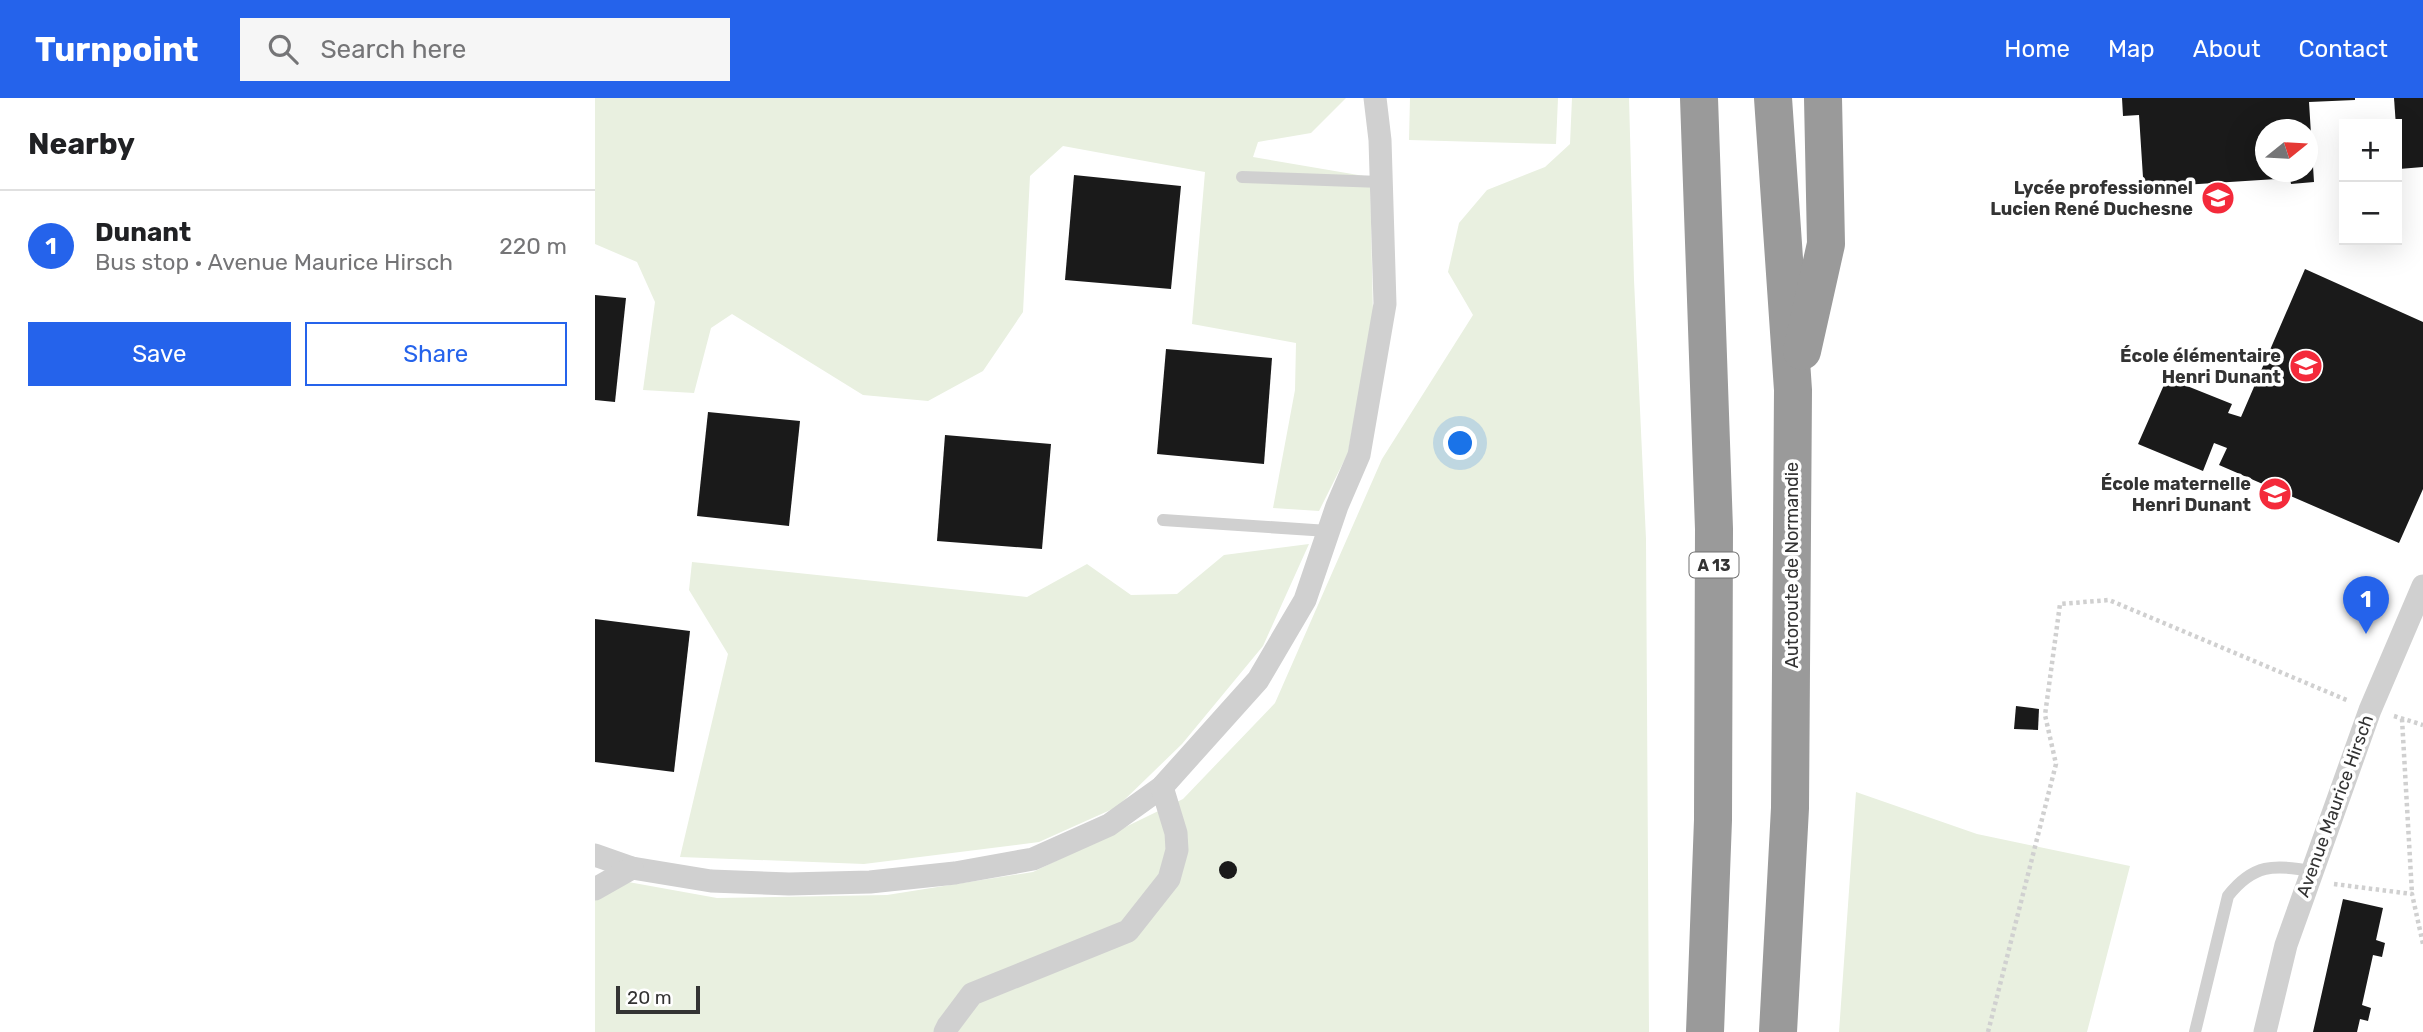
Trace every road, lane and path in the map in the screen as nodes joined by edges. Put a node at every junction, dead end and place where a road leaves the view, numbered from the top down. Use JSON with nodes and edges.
{"nodes":[{"id":1,"x":1375,"y":98,"type":"edge"},
{"id":2,"x":1699,"y":98,"type":"edge"},
{"id":3,"x":1773,"y":98,"type":"edge"},
{"id":4,"x":1823,"y":98,"type":"edge"},
{"id":5,"x":1242,"y":177,"type":"dead end"},
{"id":6,"x":1381,"y":182,"type":"junction"},
{"id":7,"x":1793,"y":390,"type":"junction"},
{"id":8,"x":1163,"y":520,"type":"dead end"},
{"id":9,"x":1328,"y":531,"type":"junction"},
{"id":10,"x":2423,"y":586,"type":"edge"},
{"id":11,"x":2370,"y":710,"type":"junction"},
{"id":12,"x":2402,"y":719,"type":"dead end"},
{"id":13,"x":1162,"y":787,"type":"junction"},
{"id":14,"x":595,"y":855,"type":"edge"},
{"id":15,"x":632,"y":868,"type":"junction"},
{"id":16,"x":2310,"y":876,"type":"junction"},
{"id":17,"x":595,"y":889,"type":"edge"},
{"id":18,"x":2412,"y":894,"type":"junction"},
{"id":19,"x":2423,"y":944,"type":"edge"},
{"id":20,"x":945,"y":1032,"type":"edge"},
{"id":21,"x":1705,"y":1032,"type":"edge"},
{"id":22,"x":1778,"y":1032,"type":"edge"},
{"id":23,"x":1988,"y":1032,"type":"edge"},
{"id":24,"x":2195,"y":1032,"type":"edge"},
{"id":25,"x":2265,"y":1032,"type":"edge"}],
"edges":[{"from":1,"to":6,"type":"street"},
{"from":2,"to":21,"type":"highway","number":"A 13"},
{"from":3,"to":7,"type":"highway","name":"Autoroute de Normandie"},
{"from":4,"to":7,"type":"highway"},
{"from":5,"to":6,"type":"lane"},
{"from":6,"to":9,"type":"street"},
{"from":7,"to":22,"type":"highway","name":"Autoroute de Normandie"},
{"from":8,"to":9,"type":"lane"},
{"from":9,"to":13,"type":"street"},
{"from":10,"to":11,"type":"street","name":"Avenue Maurice Hirsch"},
{"from":11,"to":16,"type":"street","name":"Avenue Maurice Hirsch"},
{"from":11,"to":23,"type":"path"},
{"from":12,"to":18,"type":"path"},
{"from":13,"to":15,"type":"street"},
{"from":13,"to":20,"type":"street"},
{"from":14,"to":15,"type":"street"},
{"from":15,"to":17,"type":"street"},
{"from":16,"to":18,"type":"path"},
{"from":16,"to":24,"type":"lane"},
{"from":16,"to":25,"type":"street","name":"Avenue Maurice Hirsch"},
{"from":18,"to":19,"type":"path"}]}
